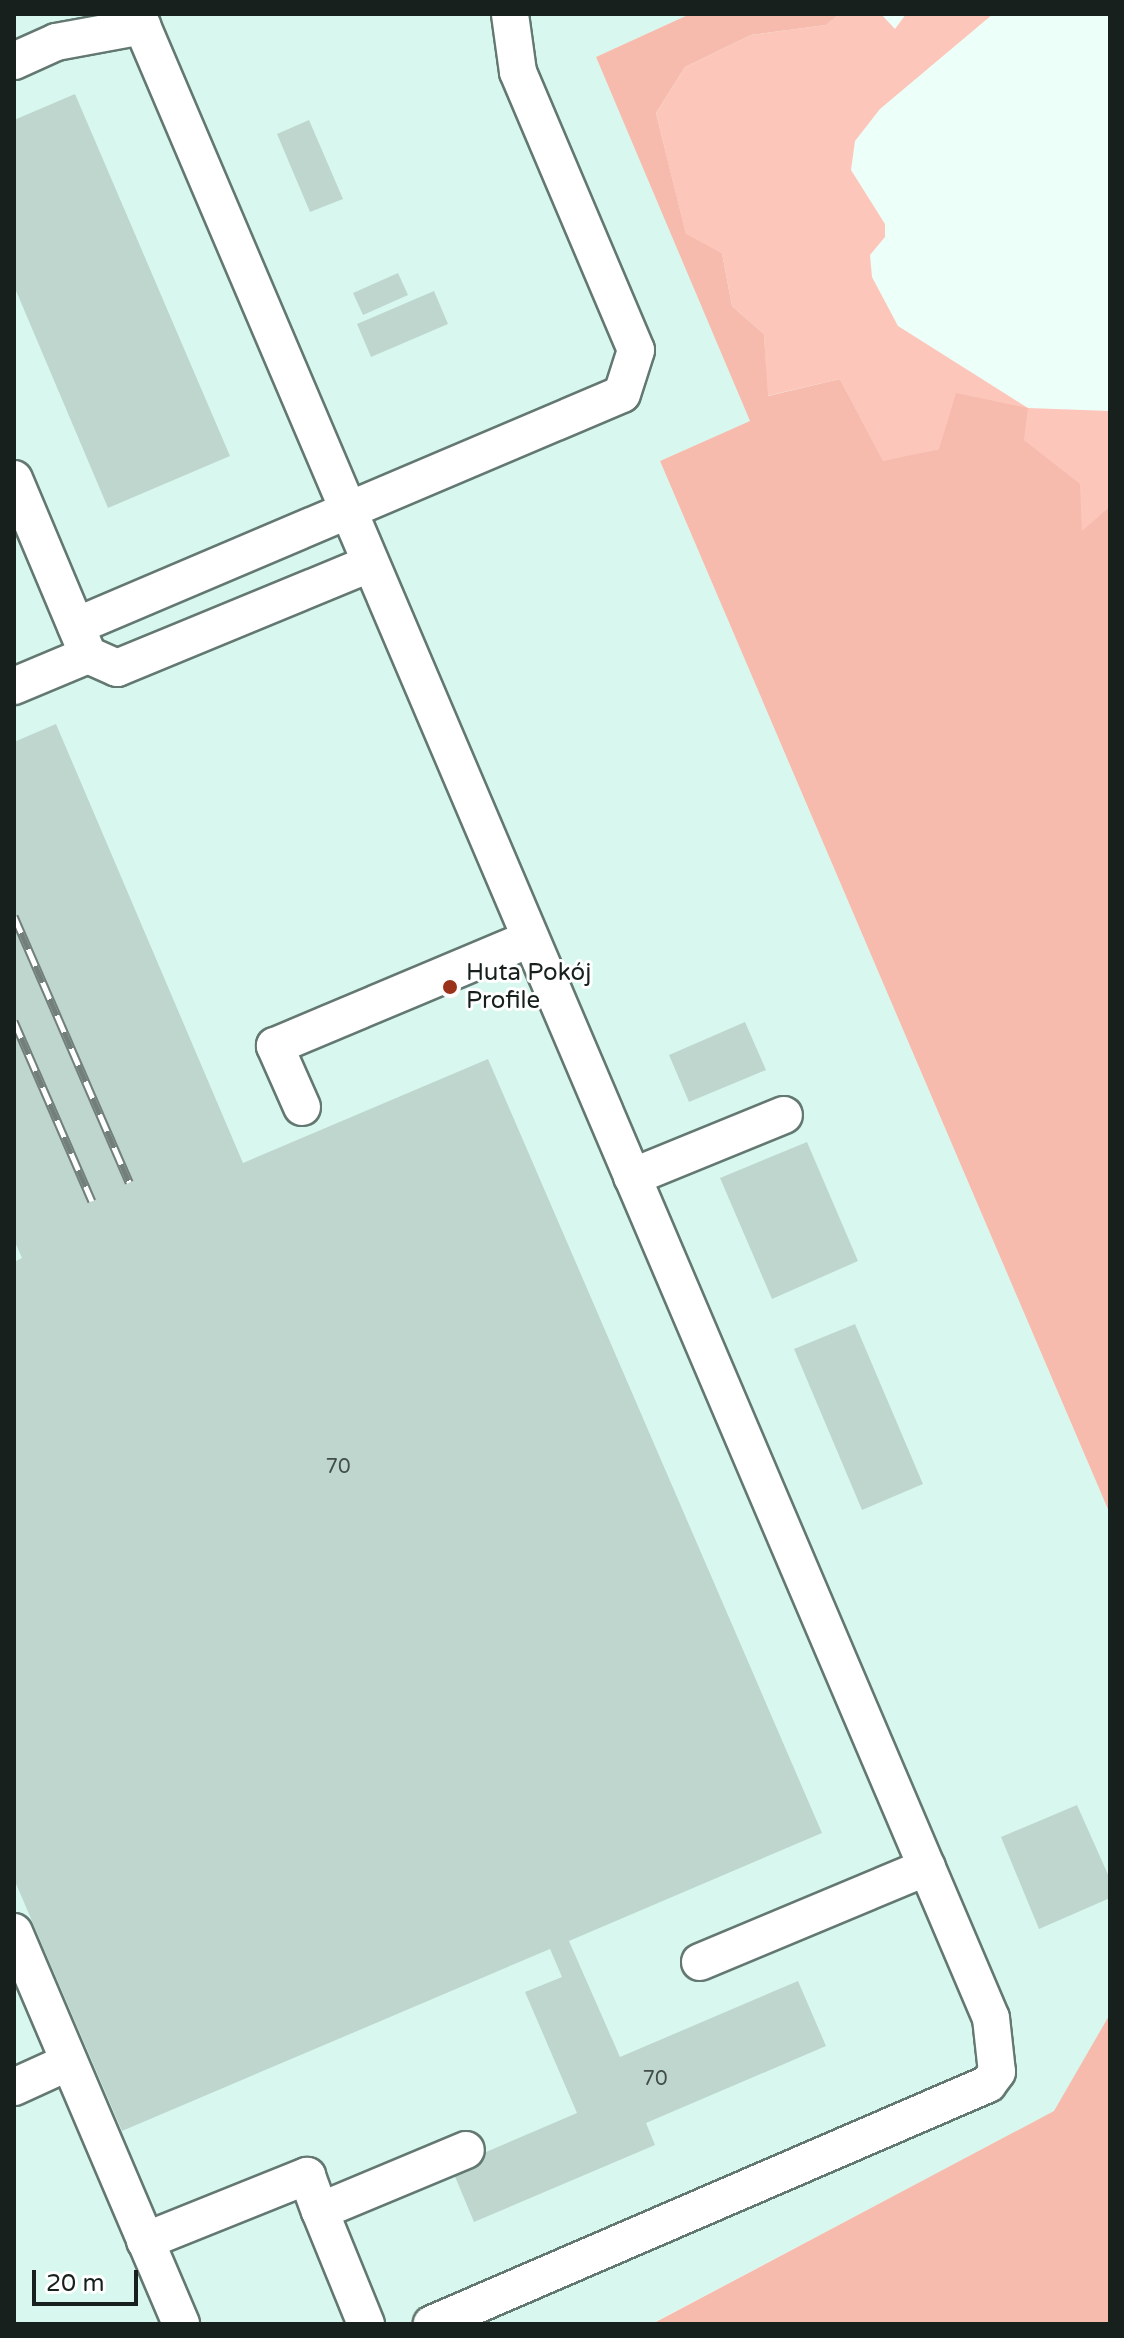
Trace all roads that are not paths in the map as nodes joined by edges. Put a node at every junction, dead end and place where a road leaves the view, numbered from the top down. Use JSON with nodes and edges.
{"nodes":[{"id":1,"x":510,"y":14,"type":"edge"},
{"id":2,"x":140,"y":20,"type":"edge"},
{"id":3,"x":14,"y":61,"type":"edge"},
{"id":4,"x":14,"y":479,"type":"edge"},
{"id":5,"x":348,"y":513,"type":"junction"},
{"id":6,"x":369,"y":564,"type":"junction"},
{"id":7,"x":82,"y":640,"type":"junction"},
{"id":8,"x":14,"y":686,"type":"edge"},
{"id":9,"x":530,"y":939,"type":"junction"},
{"id":10,"x":302,"y":1107,"type":"dead end"},
{"id":11,"x":784,"y":1115,"type":"dead end"},
{"id":12,"x":632,"y":1177,"type":"junction"},
{"id":13,"x":927,"y":1867,"type":"junction"},
{"id":14,"x":14,"y":1932,"type":"edge"},
{"id":15,"x":700,"y":1962,"type":"dead end"},
{"id":16,"x":69,"y":2062,"type":"junction"},
{"id":17,"x":14,"y":2087,"type":"edge"},
{"id":18,"x":466,"y":2150,"type":"dead end"},
{"id":19,"x":320,"y":2211,"type":"junction"},
{"id":20,"x":145,"y":2241,"type":"junction"},
{"id":21,"x":181,"y":2324,"type":"edge"},
{"id":22,"x":366,"y":2324,"type":"edge"},
{"id":23,"x":432,"y":2324,"type":"edge"}],
"edges":[{"from":1,"to":5,"type":"lane"},
{"from":2,"to":3,"type":"lane"},
{"from":2,"to":5,"type":"lane"},
{"from":4,"to":7,"type":"lane"},
{"from":5,"to":6,"type":"lane"},
{"from":5,"to":7,"type":"lane"},
{"from":6,"to":7,"type":"lane"},
{"from":6,"to":9,"type":"lane"},
{"from":7,"to":8,"type":"lane"},
{"from":9,"to":10,"type":"lane"},
{"from":9,"to":12,"type":"lane"},
{"from":11,"to":12,"type":"lane"},
{"from":12,"to":13,"type":"lane"},
{"from":13,"to":15,"type":"lane"},
{"from":13,"to":23,"type":"lane"},
{"from":14,"to":16,"type":"lane"},
{"from":16,"to":17,"type":"lane"},
{"from":16,"to":20,"type":"lane"},
{"from":18,"to":19,"type":"lane"},
{"from":19,"to":20,"type":"lane"},
{"from":19,"to":22,"type":"lane"},
{"from":20,"to":21,"type":"lane"}]}
